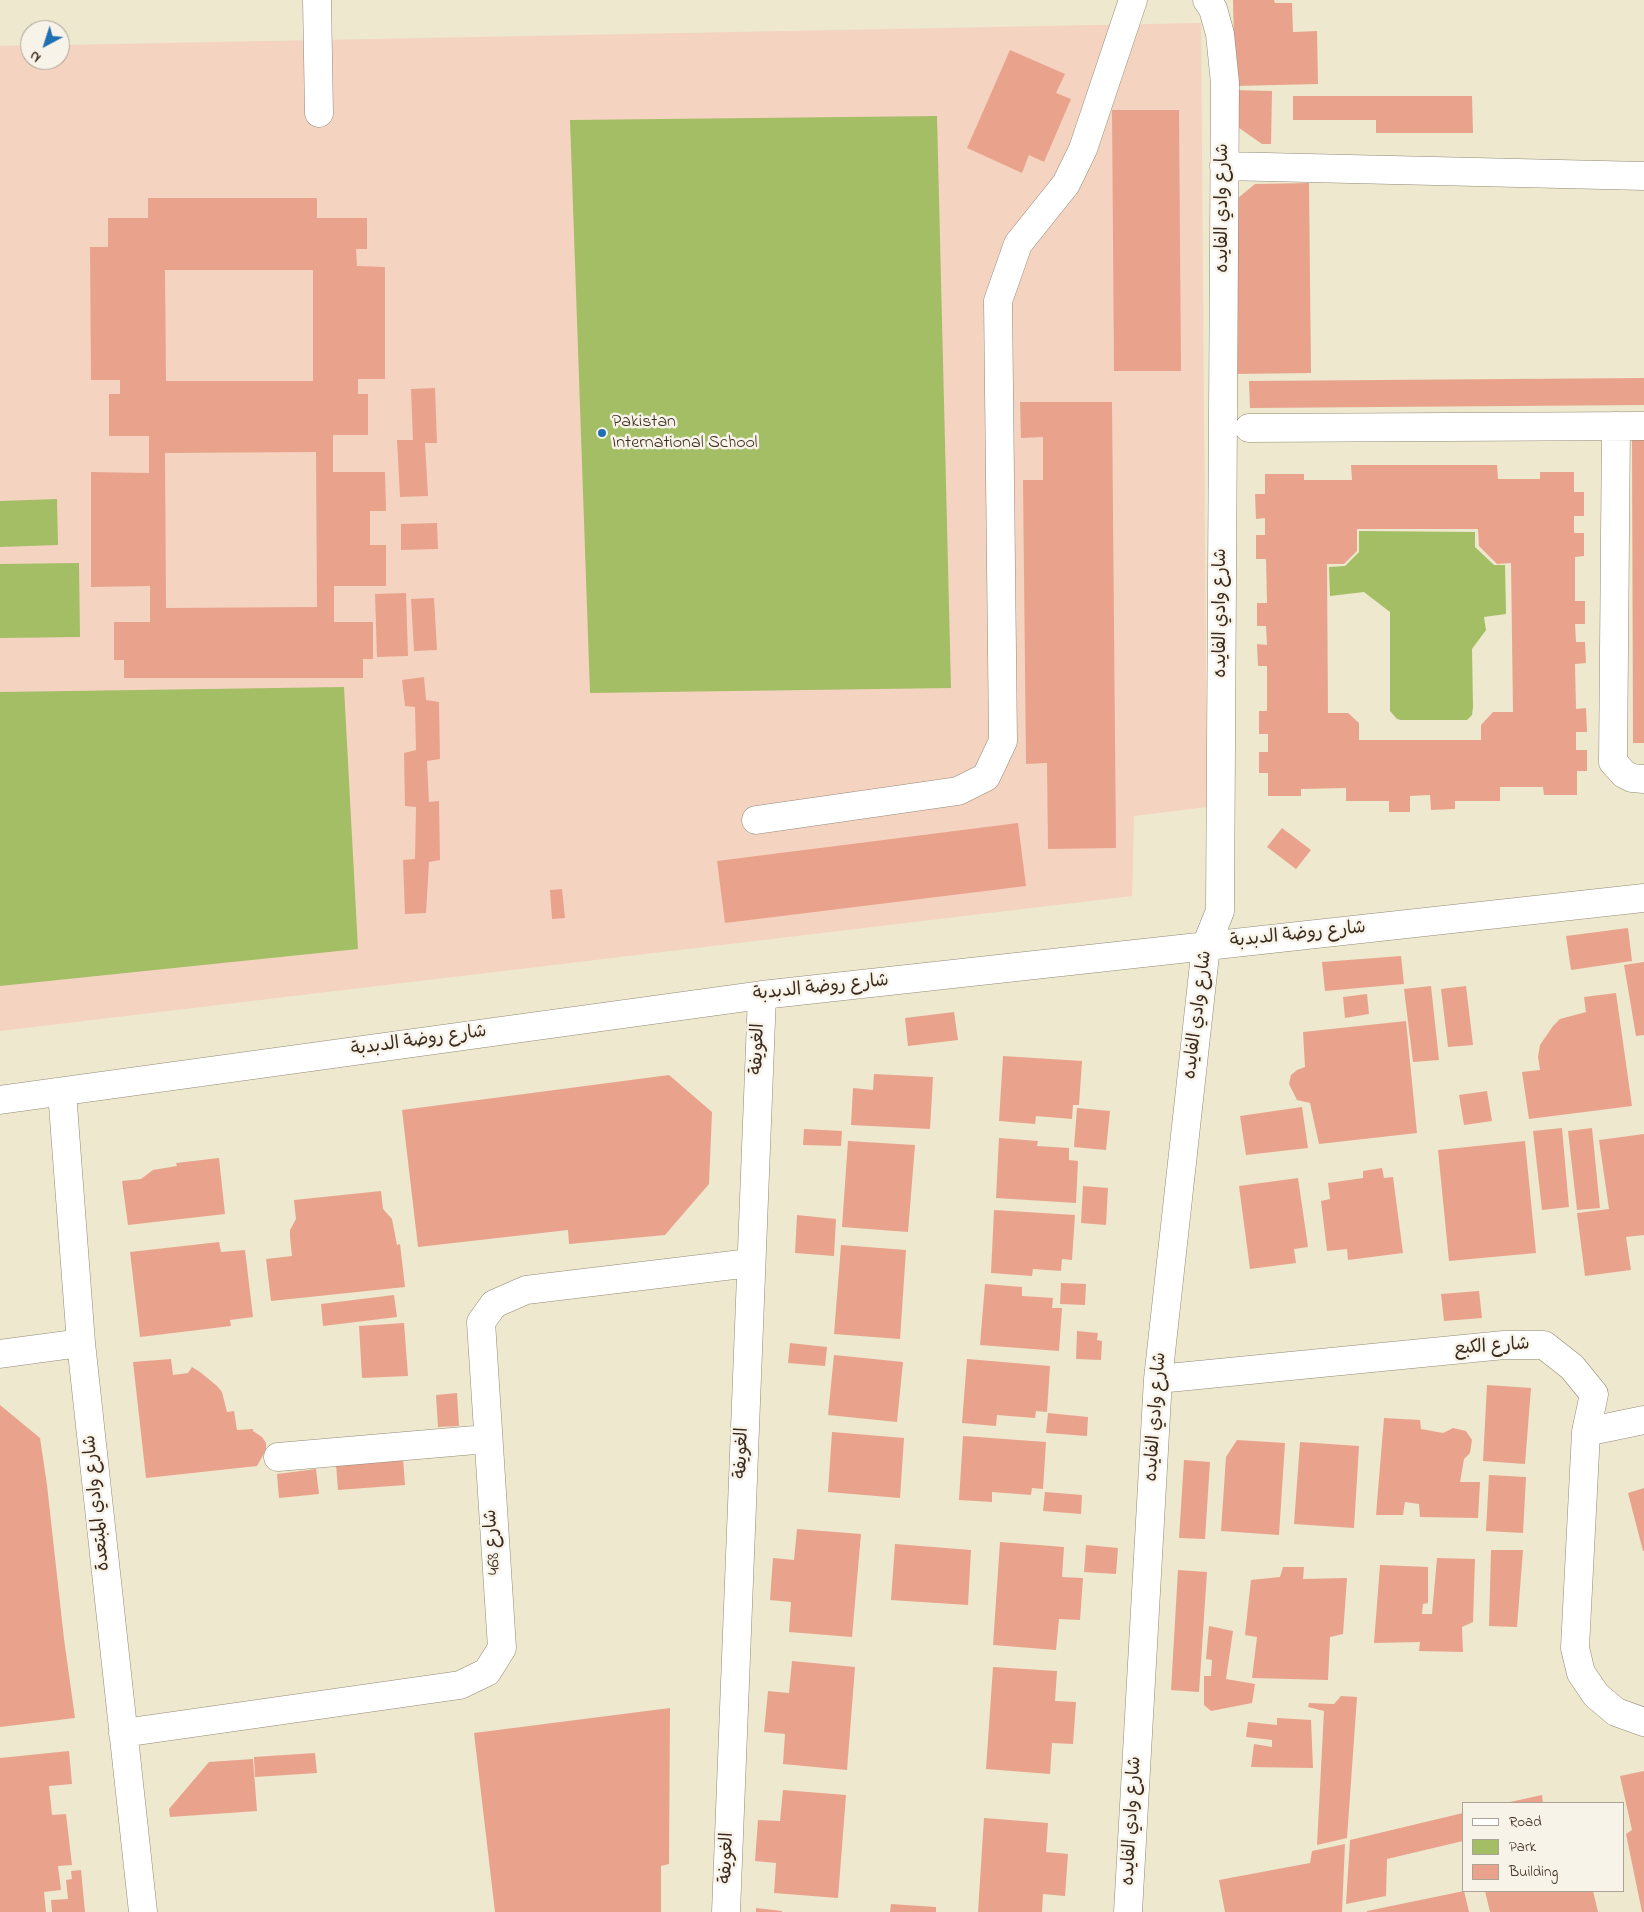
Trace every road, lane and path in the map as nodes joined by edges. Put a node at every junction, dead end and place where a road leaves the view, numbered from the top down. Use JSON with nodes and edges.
{"nodes":[{"id":1,"x":317,"y":0,"type":"edge"},
{"id":2,"x":1133,"y":0,"type":"edge"},
{"id":3,"x":1207,"y":0,"type":"edge"},
{"id":4,"x":319,"y":113,"type":"dead end"},
{"id":5,"x":1224,"y":166,"type":"junction"},
{"id":6,"x":1644,"y":176,"type":"edge"},
{"id":7,"x":1616,"y":426,"type":"junction"},
{"id":8,"x":1644,"y":426,"type":"edge"},
{"id":9,"x":1249,"y":428,"type":"dead end"},
{"id":10,"x":1644,"y":779,"type":"edge"},
{"id":11,"x":756,"y":820,"type":"dead end"},
{"id":12,"x":1644,"y":898,"type":"edge"},
{"id":13,"x":1206,"y":946,"type":"junction"},
{"id":14,"x":762,"y":995,"type":"junction"},
{"id":15,"x":62,"y":1092,"type":"junction"},
{"id":16,"x":0,"y":1100,"type":"edge"},
{"id":17,"x":750,"y":1263,"type":"junction"},
{"id":18,"x":81,"y":1343,"type":"junction"},
{"id":19,"x":0,"y":1354,"type":"edge"},
{"id":20,"x":1158,"y":1378,"type":"junction"},
{"id":21,"x":1644,"y":1420,"type":"edge"},
{"id":22,"x":1586,"y":1432,"type":"junction"},
{"id":23,"x":487,"y":1439,"type":"junction"},
{"id":24,"x":278,"y":1457,"type":"dead end"},
{"id":25,"x":1644,"y":1722,"type":"edge"},
{"id":26,"x":123,"y":1733,"type":"junction"},
{"id":27,"x":143,"y":1912,"type":"edge"},
{"id":28,"x":726,"y":1912,"type":"edge"},
{"id":29,"x":1128,"y":1912,"type":"edge"}],
"edges":[{"from":1,"to":4,"type":"street"},
{"from":2,"to":11,"type":"street"},
{"from":3,"to":5,"type":"street","name":"شارع وادي الفايده"},
{"from":5,"to":6,"type":"street"},
{"from":5,"to":13,"type":"street","name":"شارع وادي الفايده"},
{"from":7,"to":8,"type":"street"},
{"from":7,"to":9,"type":"street"},
{"from":7,"to":10,"type":"street"},
{"from":12,"to":13,"type":"street","name":"شارع روضة الدبدبة"},
{"from":13,"to":14,"type":"street","name":"شارع روضة الدبدبة"},
{"from":13,"to":20,"type":"street","name":"شارع وادي الفايده"},
{"from":14,"to":15,"type":"street","name":"شارع روضة الدبدبة"},
{"from":14,"to":17,"type":"street","name":"الغويفة"},
{"from":15,"to":16,"type":"street","name":"شارع روضة الدبدبة"},
{"from":15,"to":18,"type":"street","name":"شارع وادي المبتعدة"},
{"from":17,"to":23,"type":"street","name":"شارع 468"},
{"from":17,"to":28,"type":"street","name":"الغويفة"},
{"from":18,"to":19,"type":"street"},
{"from":18,"to":26,"type":"street","name":"شارع وادي المبتعدة"},
{"from":20,"to":22,"type":"street","name":"شارع الكبع"},
{"from":20,"to":29,"type":"street","name":"شارع وادي الفايده"},
{"from":21,"to":22,"type":"street"},
{"from":22,"to":25,"type":"street","name":"شارع الكبع"},
{"from":23,"to":24,"type":"street"},
{"from":23,"to":26,"type":"street","name":"شارع 468"},
{"from":26,"to":27,"type":"street","name":"شارع وادي المبتعدة"}]}
